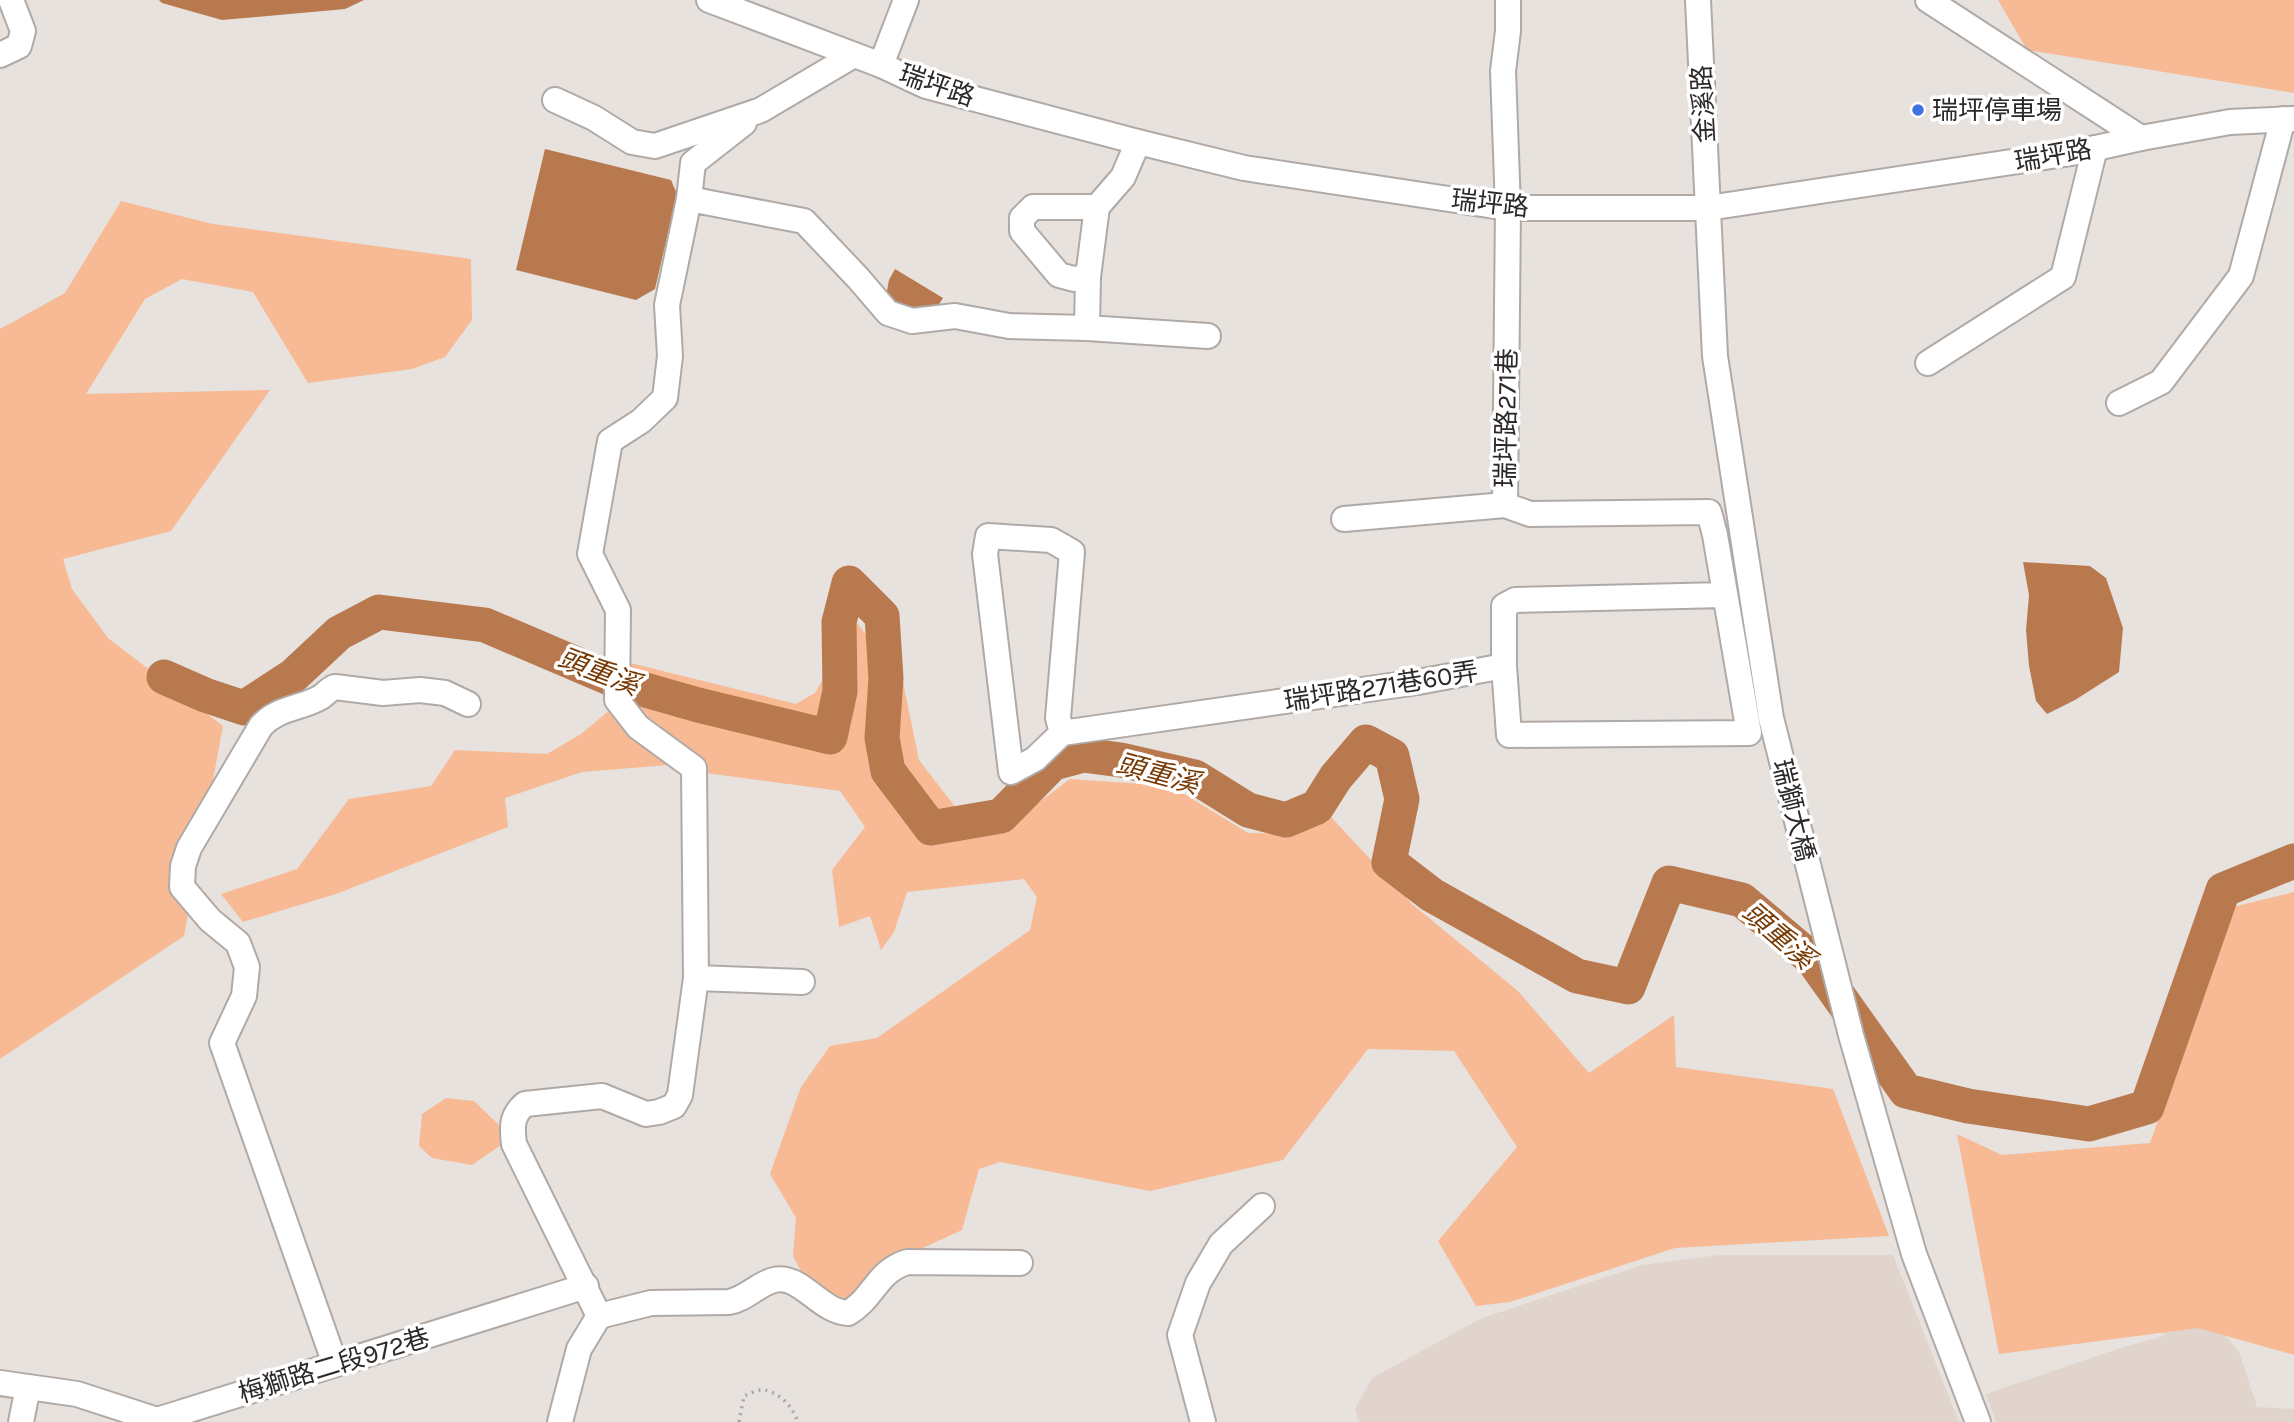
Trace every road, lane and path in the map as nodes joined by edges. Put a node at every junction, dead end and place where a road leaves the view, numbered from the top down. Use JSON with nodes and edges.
{"nodes":[{"id":1,"x":11,"y":0,"type":"edge"},
{"id":2,"x":709,"y":0,"type":"edge"},
{"id":3,"x":906,"y":0,"type":"edge"},
{"id":4,"x":1508,"y":0,"type":"edge"},
{"id":5,"x":1698,"y":0,"type":"edge"},
{"id":6,"x":1928,"y":0,"type":"edge"},
{"id":7,"x":0,"y":55,"type":"edge"},
{"id":8,"x":855,"y":55,"type":"junction"},
{"id":9,"x":881,"y":65,"type":"junction"},
{"id":10,"x":555,"y":100,"type":"dead end"},
{"id":11,"x":761,"y":110,"type":"junction"},
{"id":12,"x":2289,"y":119,"type":"edge"},
{"id":13,"x":2141,"y":138,"type":"junction"},
{"id":14,"x":1138,"y":142,"type":"junction"},
{"id":15,"x":2095,"y":148,"type":"junction"},
{"id":16,"x":689,"y":199,"type":"junction"},
{"id":17,"x":1097,"y":207,"type":"junction"},
{"id":18,"x":1508,"y":208,"type":"junction"},
{"id":19,"x":1708,"y":208,"type":"junction"},
{"id":20,"x":1088,"y":277,"type":"junction"},
{"id":21,"x":1087,"y":328,"type":"junction"},
{"id":22,"x":1208,"y":337,"type":"dead end"},
{"id":23,"x":1715,"y":356,"type":"joint"},
{"id":24,"x":1928,"y":363,"type":"dead end"},
{"id":25,"x":2119,"y":403,"type":"dead end"},
{"id":26,"x":1505,"y":505,"type":"junction"},
{"id":27,"x":1344,"y":519,"type":"dead end"},
{"id":28,"x":1724,"y":595,"type":"junction"},
{"id":29,"x":1504,"y":666,"type":"junction"},
{"id":30,"x":468,"y":704,"type":"dead end"},
{"id":31,"x":1062,"y":733,"type":"junction"},
{"id":32,"x":696,"y":978,"type":"junction"},
{"id":33,"x":802,"y":982,"type":"dead end"},
{"id":34,"x":1262,"y":1206,"type":"dead end"},
{"id":35,"x":1020,"y":1263,"type":"dead end"},
{"id":36,"x":586,"y":1286,"type":"junction"},
{"id":37,"x":599,"y":1316,"type":"junction"},
{"id":38,"x":335,"y":1364,"type":"junction"},
{"id":39,"x":0,"y":1383,"type":"edge"},
{"id":40,"x":28,"y":1387,"type":"junction"},
{"id":41,"x":22,"y":1422,"type":"edge"},
{"id":42,"x":560,"y":1422,"type":"edge"},
{"id":43,"x":739,"y":1422,"type":"edge"},
{"id":44,"x":798,"y":1422,"type":"edge"},
{"id":45,"x":1203,"y":1422,"type":"edge"},
{"id":46,"x":1978,"y":1422,"type":"edge"}],
"edges":[{"from":1,"to":7,"type":"street"},
{"from":2,"to":8,"type":"street","name":"瑞坪路"},
{"from":3,"to":9,"type":"street"},
{"from":4,"to":18,"type":"street","name":"瑞坪路271巷"},
{"from":5,"to":19,"type":"street","name":"金溪路"},
{"from":6,"to":13,"type":"street"},
{"from":8,"to":9,"type":"street","name":"瑞坪路"},
{"from":8,"to":11,"type":"street"},
{"from":9,"to":14,"type":"street","name":"瑞坪路"},
{"from":10,"to":11,"type":"street"},
{"from":11,"to":16,"type":"street"},
{"from":12,"to":13,"type":"street","name":"瑞坪路"},
{"from":12,"to":25,"type":"street"},
{"from":13,"to":15,"type":"street","name":"瑞坪路"},
{"from":14,"to":17,"type":"street"},
{"from":14,"to":18,"type":"street","name":"瑞坪路"},
{"from":15,"to":19,"type":"street","name":"瑞坪路"},
{"from":15,"to":24,"type":"street"},
{"from":16,"to":21,"type":"street"},
{"from":16,"to":32,"type":"street"},
{"from":17,"to":20,"type":"street"},
{"from":17,"to":20,"type":"street"},
{"from":18,"to":19,"type":"street","name":"瑞坪路"},
{"from":18,"to":26,"type":"street","name":"瑞坪路271巷"},
{"from":19,"to":23,"type":"street","name":"金溪路"},
{"from":20,"to":21,"type":"street"},
{"from":21,"to":22,"type":"street"},
{"from":23,"to":46,"type":"street","name":"瑞獅大橋"},
{"from":26,"to":27,"type":"street"},
{"from":26,"to":28,"type":"street","name":"瑞坪路271巷"},
{"from":28,"to":29,"type":"street","name":"瑞坪路271巷60弄"},
{"from":28,"to":29,"type":"street"},
{"from":29,"to":31,"type":"street","name":"瑞坪路271巷60弄"},
{"from":30,"to":38,"type":"street"},
{"from":31,"to":31,"type":"street"},
{"from":32,"to":33,"type":"street"},
{"from":32,"to":36,"type":"street"},
{"from":34,"to":45,"type":"street"},
{"from":35,"to":37,"type":"street"},
{"from":36,"to":37,"type":"street"},
{"from":36,"to":38,"type":"street","name":"梅獅路二段972巷"},
{"from":37,"to":42,"type":"street"},
{"from":38,"to":40,"type":"street","name":"梅獅路二段972巷"},
{"from":39,"to":40,"type":"street","name":"梅獅路二段972巷"},
{"from":40,"to":41,"type":"street"},
{"from":43,"to":44,"type":"path"}]}
